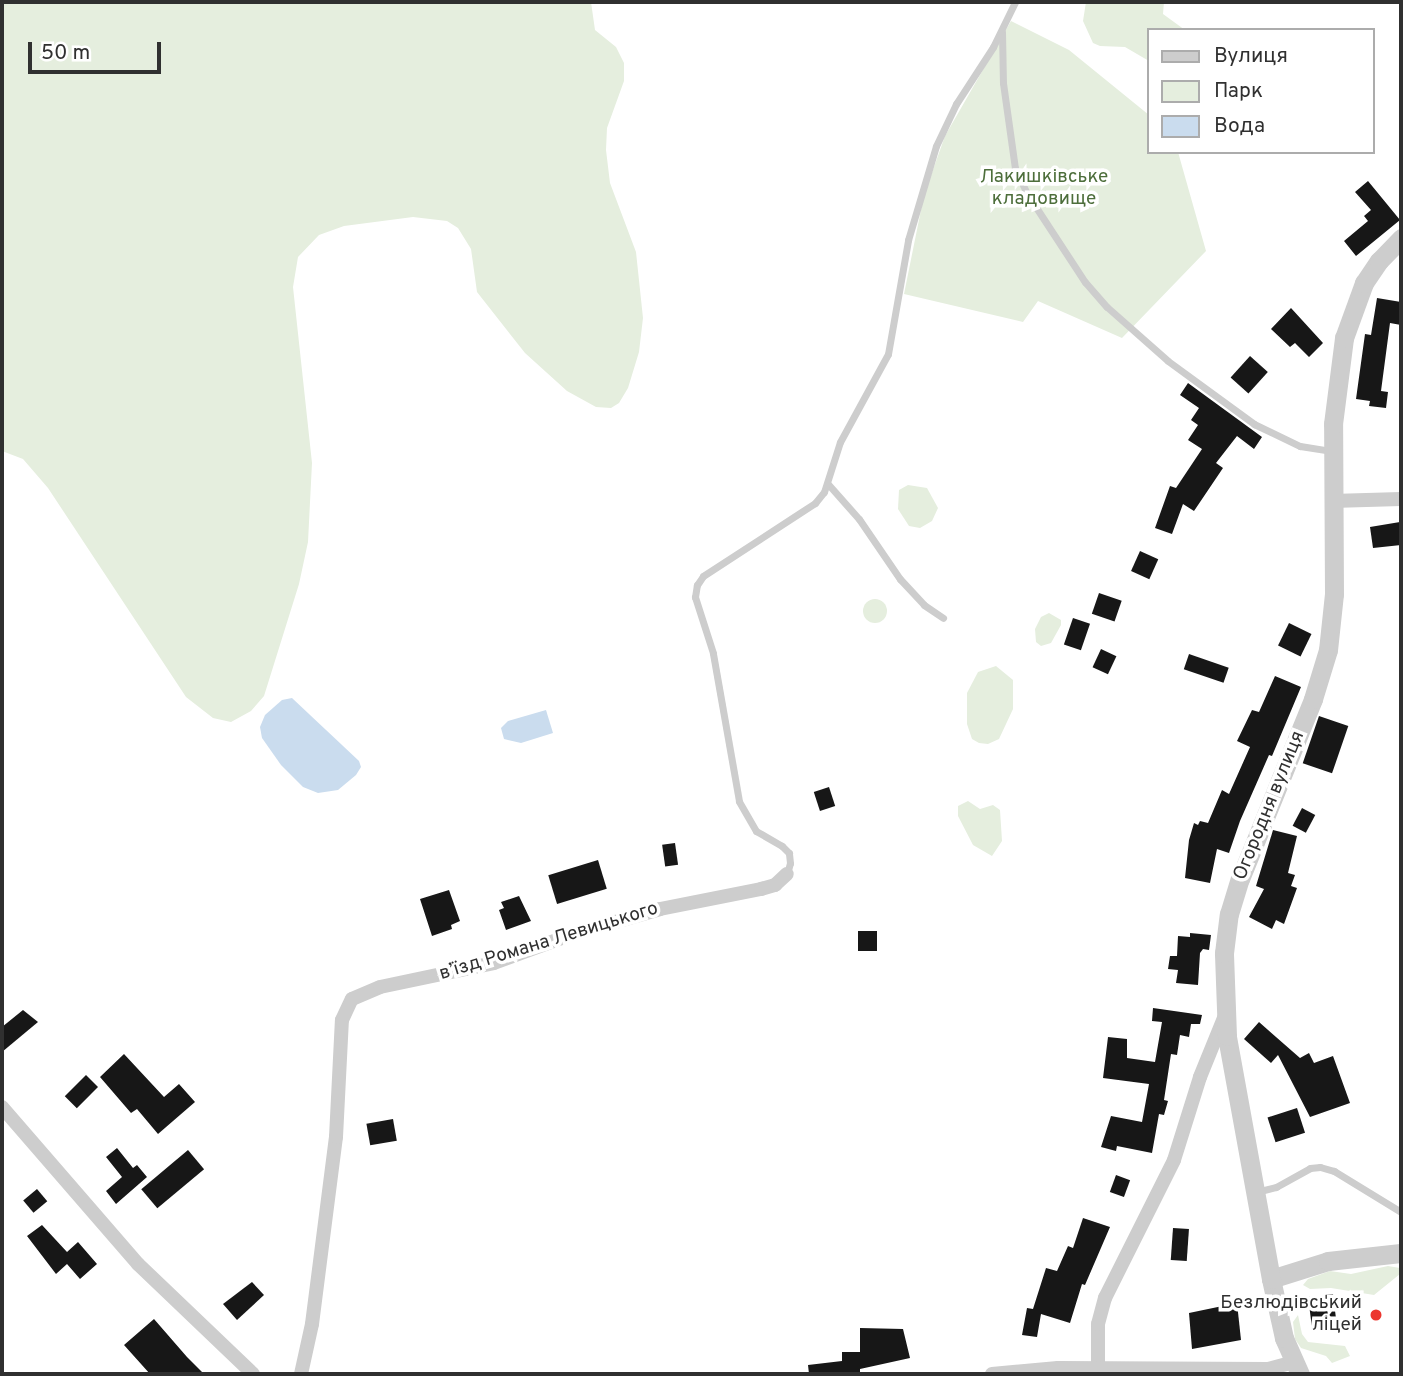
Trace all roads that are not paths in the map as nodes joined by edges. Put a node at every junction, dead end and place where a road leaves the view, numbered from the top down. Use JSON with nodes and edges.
{"nodes":[{"id":1,"x":1015,"y":2,"type":"edge"},
{"id":2,"x":1002,"y":31,"type":"junction"},
{"id":3,"x":1401,"y":238,"type":"edge"},
{"id":4,"x":1332,"y":451,"type":"junction"},
{"id":5,"x":828,"y":484,"type":"junction"},
{"id":6,"x":1401,"y":499,"type":"edge"},
{"id":7,"x":1332,"y":501,"type":"junction"},
{"id":8,"x":943,"y":618,"type":"dead end"},
{"id":9,"x":787,"y":874,"type":"joint"},
{"id":10,"x":1225,"y":1016,"type":"junction"},
{"id":11,"x":2,"y":1107,"type":"edge"},
{"id":12,"x":1256,"y":1192,"type":"junction"},
{"id":13,"x":1401,"y":1212,"type":"edge"},
{"id":14,"x":1401,"y":1253,"type":"edge"},
{"id":15,"x":1271,"y":1279,"type":"junction"},
{"id":16,"x":1098,"y":1368,"type":"junction"},
{"id":17,"x":1297,"y":1368,"type":"edge"},
{"id":18,"x":1058,"y":1371,"type":"edge"},
{"id":19,"x":253,"y":1374,"type":"edge"},
{"id":20,"x":301,"y":1374,"type":"edge"},
{"id":21,"x":992,"y":1374,"type":"edge"}],
"edges":[{"from":1,"to":2,"type":"lane"},
{"from":2,"to":4,"type":"lane"},
{"from":2,"to":5,"type":"lane"},
{"from":3,"to":4,"type":"street","name":"Огородня вулиця"},
{"from":4,"to":7,"type":"street","name":"Огородня вулиця"},
{"from":5,"to":8,"type":"lane"},
{"from":5,"to":9,"type":"lane"},
{"from":6,"to":7,"type":"street"},
{"from":7,"to":10,"type":"street","name":"Огородня вулиця"},
{"from":9,"to":20,"type":"street","name":"в’їзд Романа Левицького"},
{"from":10,"to":12,"type":"street"},
{"from":10,"to":16,"type":"street","name":"Огородня вулиця"},
{"from":11,"to":19,"type":"street"},
{"from":12,"to":13,"type":"lane"},
{"from":12,"to":15,"type":"street"},
{"from":14,"to":15,"type":"street"},
{"from":15,"to":17,"type":"street"},
{"from":16,"to":17,"type":"street"},
{"from":16,"to":18,"type":"street"},
{"from":18,"to":21,"type":"street"}]}
